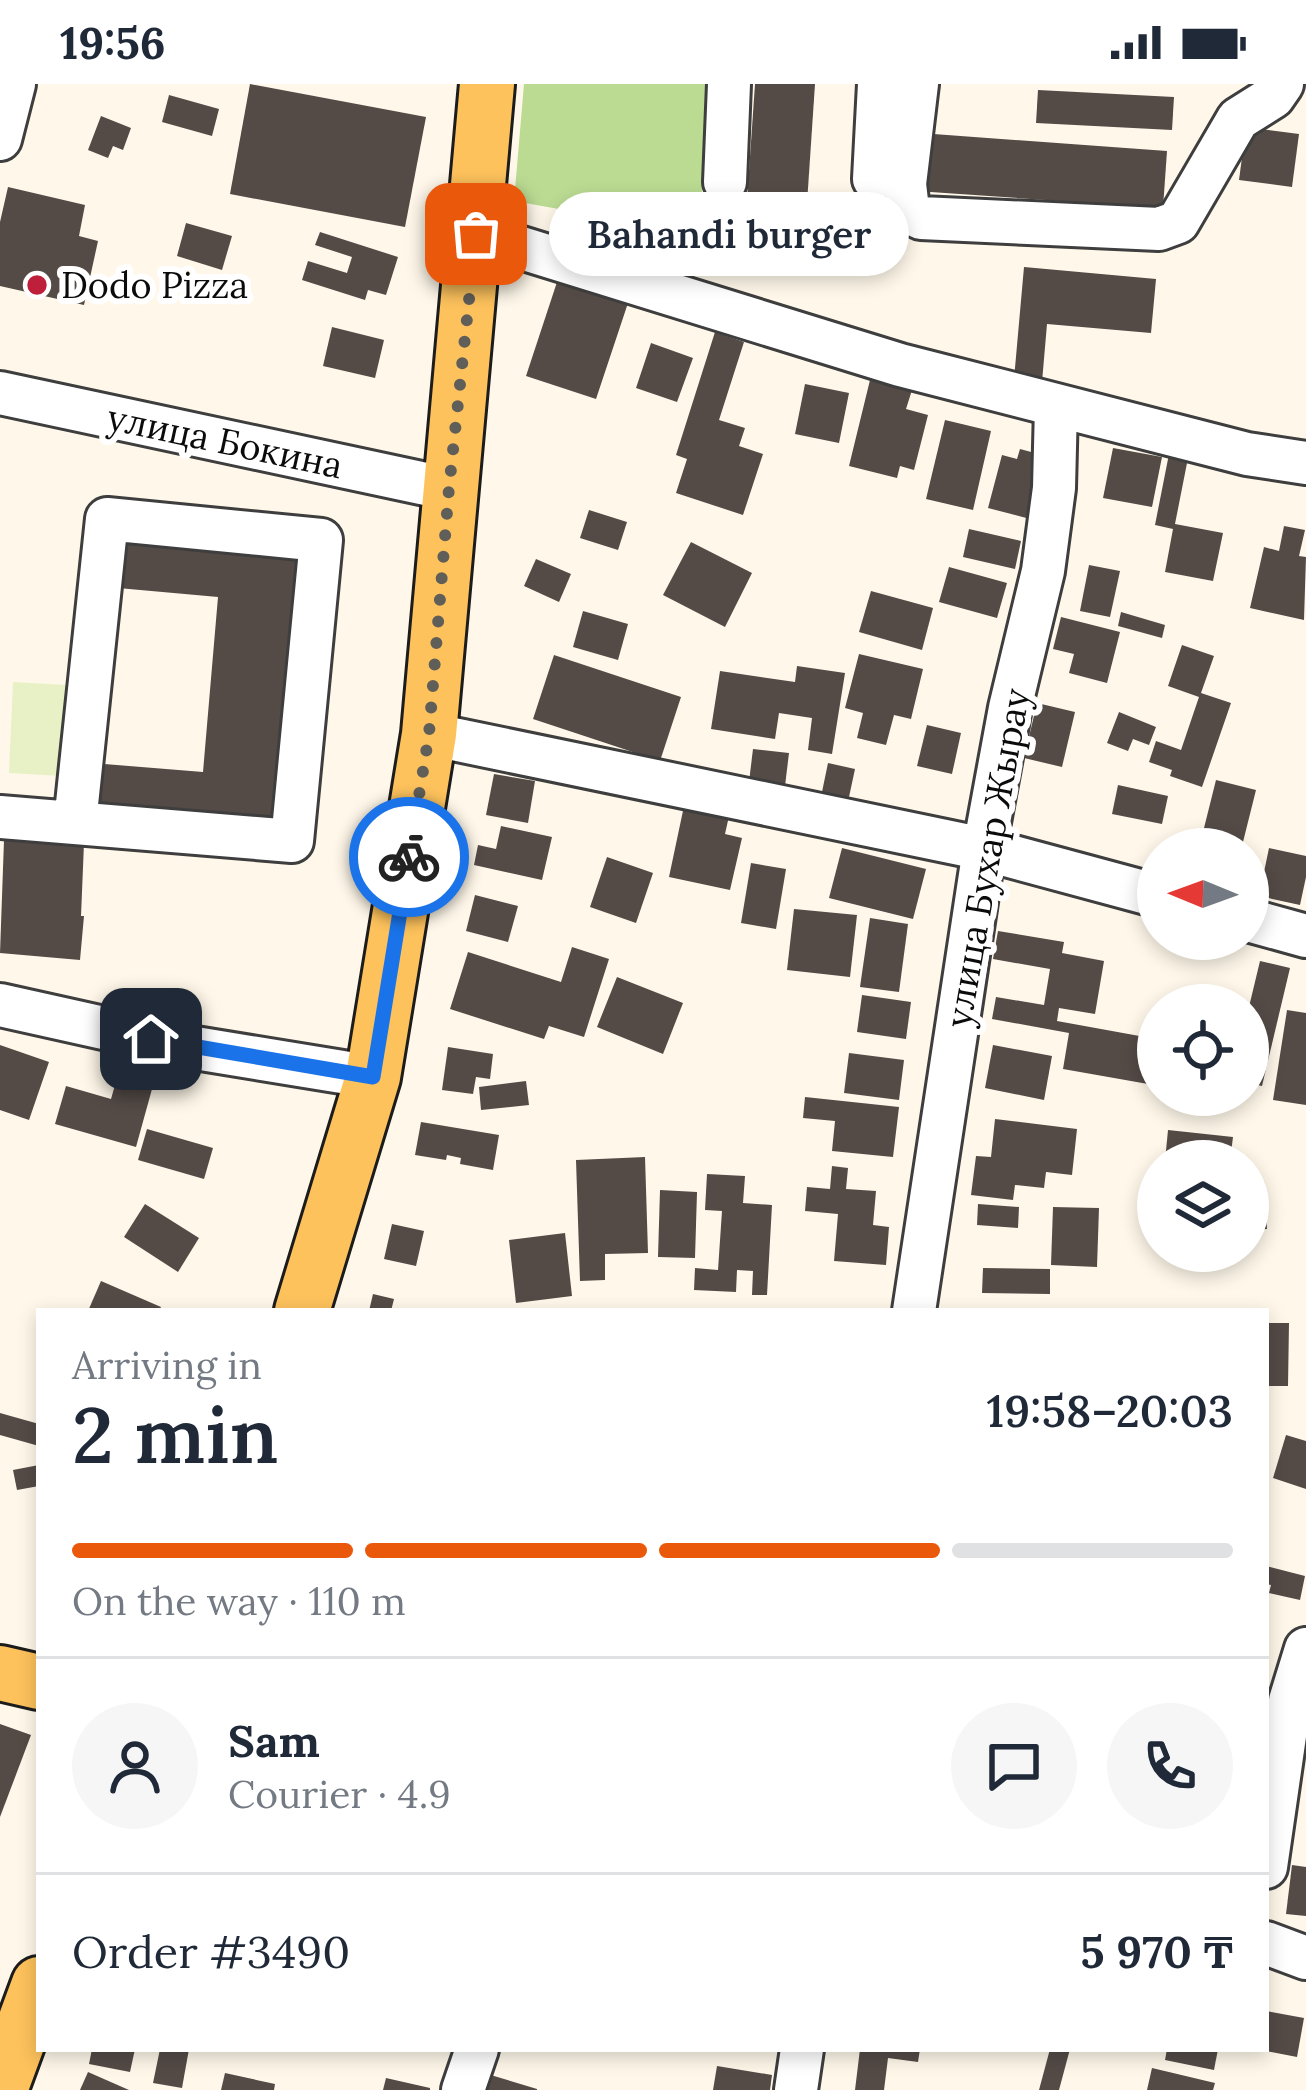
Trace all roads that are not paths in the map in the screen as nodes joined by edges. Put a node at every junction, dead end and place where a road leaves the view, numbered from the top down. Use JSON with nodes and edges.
{"nodes":[{"id":1,"x":14,"y":84,"type":"edge"},
{"id":2,"x":488,"y":84,"type":"edge"},
{"id":3,"x":729,"y":84,"type":"edge"},
{"id":4,"x":879,"y":84,"type":"edge"},
{"id":5,"x":917,"y":84,"type":"edge"},
{"id":6,"x":1282,"y":84,"type":"edge"},
{"id":7,"x":0,"y":139,"type":"edge"},
{"id":8,"x":874,"y":179,"type":"dead end"},
{"id":9,"x":725,"y":182,"type":"dead end"},
{"id":10,"x":476,"y":234,"type":"junction"},
{"id":11,"x":0,"y":393,"type":"edge"},
{"id":12,"x":1056,"y":406,"type":"junction"},
{"id":13,"x":1306,"y":463,"type":"edge"},
{"id":14,"x":449,"y":488,"type":"junction"},
{"id":15,"x":429,"y":734,"type":"junction"},
{"id":16,"x":0,"y":818,"type":"edge"},
{"id":17,"x":75,"y":824,"type":"junction"},
{"id":18,"x":985,"y":849,"type":"junction"},
{"id":19,"x":1137,"y":890,"type":"edge"},
{"id":20,"x":1269,"y":926,"type":"edge"},
{"id":21,"x":1306,"y":936,"type":"edge"},
{"id":22,"x":0,"y":1005,"type":"edge"},
{"id":23,"x":373,"y":1077,"type":"junction"},
{"id":24,"x":303,"y":1308,"type":"edge"},
{"id":25,"x":914,"y":1308,"type":"edge"},
{"id":26,"x":1306,"y":1649,"type":"edge"},
{"id":27,"x":0,"y":1673,"type":"edge"},
{"id":28,"x":36,"y":1681,"type":"edge"},
{"id":29,"x":1269,"y":1846,"type":"edge"},
{"id":30,"x":1269,"y":1943,"type":"edge"},
{"id":31,"x":1306,"y":1958,"type":"edge"},
{"id":32,"x":36,"y":1992,"type":"edge"},
{"id":33,"x":476,"y":2052,"type":"edge"},
{"id":34,"x":802,"y":2052,"type":"edge"},
{"id":35,"x":0,"y":2090,"type":"edge"},
{"id":36,"x":464,"y":2090,"type":"edge"},
{"id":37,"x":796,"y":2090,"type":"edge"}],
"edges":[{"from":1,"to":7,"type":"street"},
{"from":2,"to":10,"type":"main road"},
{"from":3,"to":9,"type":"street"},
{"from":4,"to":8,"type":"street"},
{"from":5,"to":6,"type":"street"},
{"from":10,"to":12,"type":"street"},
{"from":10,"to":14,"type":"main road"},
{"from":11,"to":14,"type":"street","name":"улица Бокина"},
{"from":12,"to":13,"type":"street"},
{"from":12,"to":18,"type":"street","name":"улица Бухар Жырау"},
{"from":14,"to":15,"type":"main road"},
{"from":15,"to":18,"type":"street"},
{"from":15,"to":23,"type":"main road"},
{"from":16,"to":17,"type":"street"},
{"from":17,"to":17,"type":"street"},
{"from":18,"to":19,"type":"street"},
{"from":18,"to":25,"type":"street","name":"улица Бухар Жырау"},
{"from":20,"to":21,"type":"street"},
{"from":22,"to":23,"type":"street"},
{"from":23,"to":24,"type":"main road"},
{"from":26,"to":29,"type":"street"},
{"from":27,"to":28,"type":"main road"},
{"from":30,"to":31,"type":"street"},
{"from":32,"to":35,"type":"main road"},
{"from":33,"to":36,"type":"street"},
{"from":34,"to":37,"type":"street"}]}
